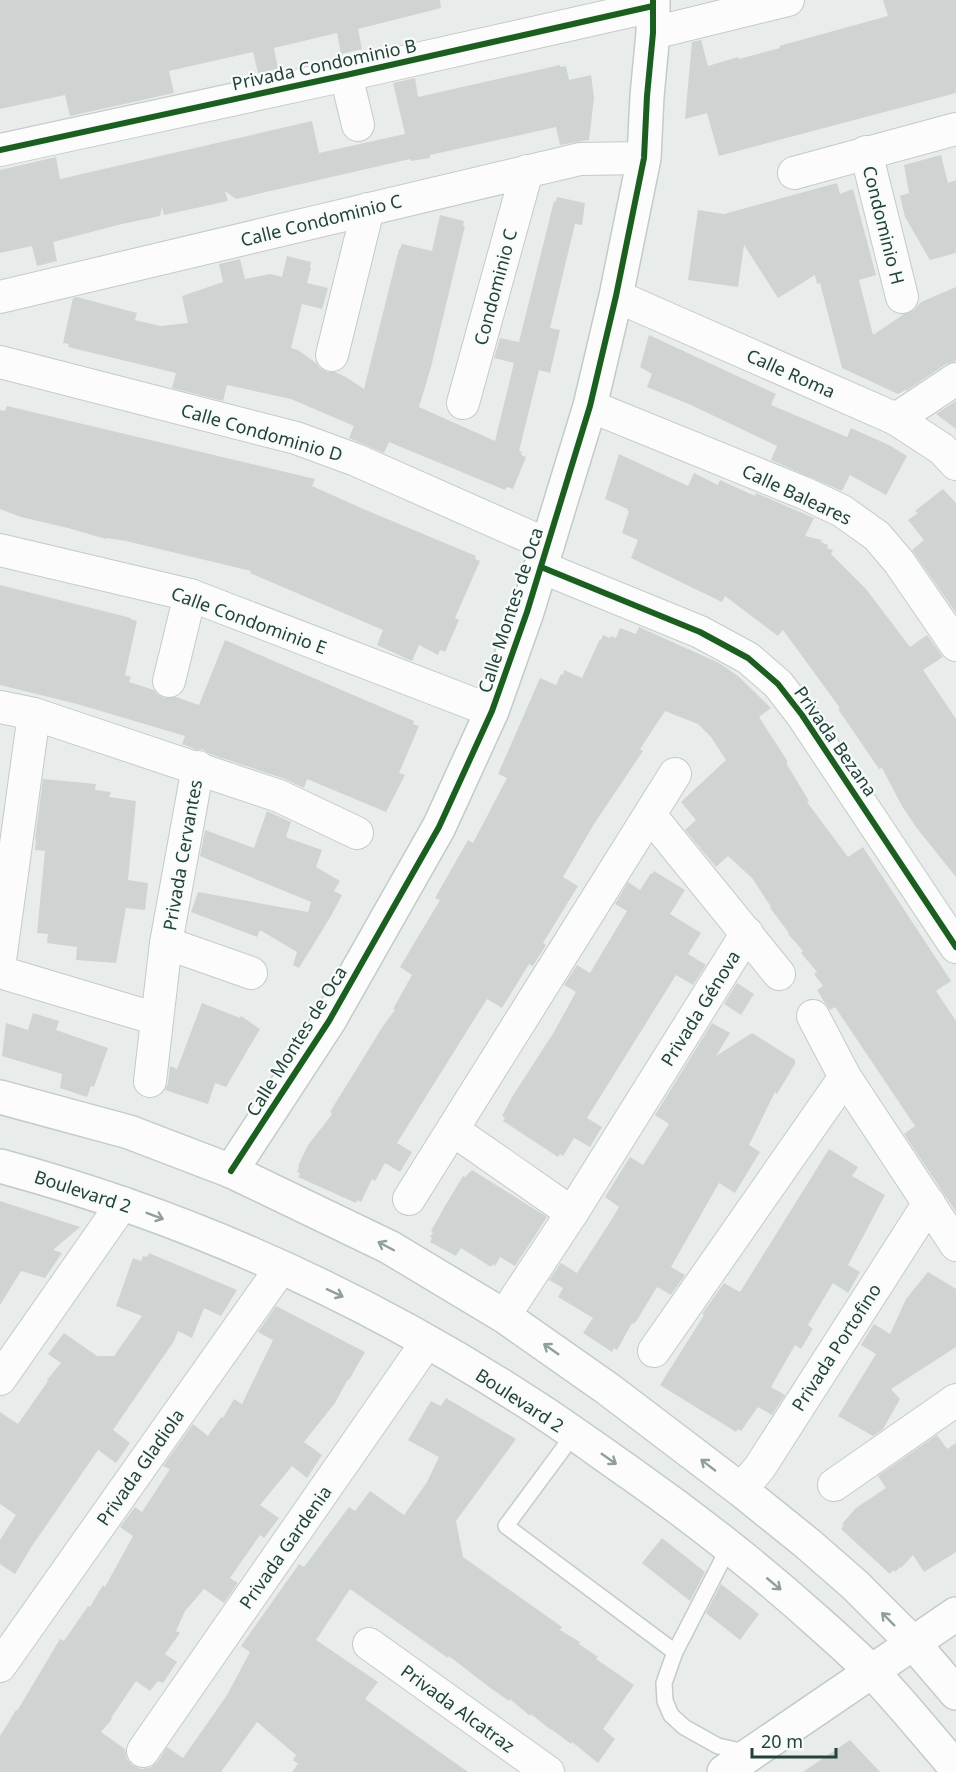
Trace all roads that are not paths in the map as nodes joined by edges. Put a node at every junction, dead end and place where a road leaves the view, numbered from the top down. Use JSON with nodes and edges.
{"nodes":[{"id":1,"x":788,"y":0,"type":"edge"},
{"id":2,"x":653,"y":13,"type":"edge"},
{"id":3,"x":346,"y":75,"type":"junction"},
{"id":4,"x":358,"y":125,"type":"dead end"},
{"id":5,"x":956,"y":129,"type":"edge"},
{"id":6,"x":0,"y":150,"type":"edge"},
{"id":7,"x":866,"y":152,"type":"junction"},
{"id":8,"x":644,"y":158,"type":"junction"},
{"id":9,"x":526,"y":171,"type":"junction"},
{"id":10,"x":794,"y":173,"type":"dead end"},
{"id":11,"x":368,"y":209,"type":"junction"},
{"id":12,"x":616,"y":296,"type":"junction"},
{"id":13,"x":0,"y":297,"type":"edge"},
{"id":14,"x":902,"y":297,"type":"dead end"},
{"id":15,"x":332,"y":355,"type":"dead end"},
{"id":16,"x":0,"y":362,"type":"edge"},
{"id":17,"x":956,"y":379,"type":"edge"},
{"id":18,"x":463,"y":403,"type":"dead end"},
{"id":19,"x":590,"y":406,"type":"junction"},
{"id":20,"x":896,"y":418,"type":"junction"},
{"id":21,"x":956,"y":464,"type":"edge"},
{"id":22,"x":0,"y":550,"type":"edge"},
{"id":23,"x":544,"y":556,"type":"junction"},
{"id":24,"x":190,"y":595,"type":"junction"},
{"id":25,"x":956,"y":645,"type":"edge"},
{"id":26,"x":170,"y":681,"type":"dead end"},
{"id":27,"x":0,"y":707,"type":"edge"},
{"id":28,"x":492,"y":711,"type":"junction"},
{"id":29,"x":34,"y":714,"type":"junction"},
{"id":30,"x":198,"y":767,"type":"junction"},
{"id":31,"x":675,"y":774,"type":"dead end"},
{"id":32,"x":650,"y":815,"type":"junction"},
{"id":33,"x":357,"y":833,"type":"dead end"},
{"id":34,"x":747,"y":933,"type":"junction"},
{"id":35,"x":166,"y":943,"type":"junction"},
{"id":36,"x":956,"y":947,"type":"edge"},
{"id":37,"x":0,"y":960,"type":"edge"},
{"id":38,"x":0,"y":972,"type":"edge"},
{"id":39,"x":250,"y":973,"type":"dead end"},
{"id":40,"x":779,"y":974,"type":"dead end"},
{"id":41,"x":813,"y":1016,"type":"dead end"},
{"id":42,"x":157,"y":1019,"type":"junction"},
{"id":43,"x":845,"y":1077,"type":"junction"},
{"id":44,"x":150,"y":1081,"type":"dead end"},
{"id":45,"x":0,"y":1097,"type":"edge"},
{"id":46,"x":453,"y":1130,"type":"junction"},
{"id":47,"x":0,"y":1166,"type":"edge"},
{"id":48,"x":231,"y":1171,"type":"junction"},
{"id":49,"x":409,"y":1199,"type":"dead end"},
{"id":50,"x":123,"y":1203,"type":"junction"},
{"id":51,"x":929,"y":1203,"type":"junction"},
{"id":52,"x":572,"y":1213,"type":"junction"},
{"id":53,"x":956,"y":1245,"type":"edge"},
{"id":54,"x":281,"y":1268,"type":"junction"},
{"id":55,"x":504,"y":1316,"type":"junction"},
{"id":56,"x":427,"y":1342,"type":"junction"},
{"id":57,"x":654,"y":1351,"type":"dead end"},
{"id":58,"x":0,"y":1379,"type":"edge"},
{"id":59,"x":956,"y":1400,"type":"edge"},
{"id":60,"x":574,"y":1434,"type":"junction"},
{"id":61,"x":834,"y":1485,"type":"dead end"},
{"id":62,"x":741,"y":1490,"type":"junction"},
{"id":63,"x":729,"y":1547,"type":"junction"},
{"id":64,"x":956,"y":1614,"type":"edge"},
{"id":65,"x":369,"y":1644,"type":"dead end"},
{"id":66,"x":914,"y":1644,"type":"junction"},
{"id":67,"x":675,"y":1652,"type":"junction"},
{"id":68,"x":0,"y":1666,"type":"edge"},
{"id":69,"x":872,"y":1672,"type":"junction"},
{"id":70,"x":956,"y":1693,"type":"edge"},
{"id":71,"x":143,"y":1751,"type":"dead end"},
{"id":72,"x":750,"y":1754,"type":"junction"},
{"id":73,"x":956,"y":1768,"type":"edge"},
{"id":74,"x":548,"y":1772,"type":"edge"},
{"id":75,"x":724,"y":1772,"type":"edge"}],
"edges":[{"from":1,"to":2,"type":"street","name":"Privada Condominio B"},
{"from":2,"to":3,"type":"street","name":"Privada Condominio B"},
{"from":2,"to":8,"type":"main road","name":"Calle Montes de Oca"},
{"from":3,"to":4,"type":"street"},
{"from":3,"to":6,"type":"street","name":"Privada Condominio B"},
{"from":5,"to":7,"type":"street","name":"Condominio H"},
{"from":7,"to":10,"type":"street","name":"Condominio H"},
{"from":7,"to":14,"type":"street","name":"Condominio H"},
{"from":8,"to":9,"type":"street","name":"Calle Condominio C"},
{"from":8,"to":12,"type":"main road","name":"Calle Montes de Oca"},
{"from":9,"to":11,"type":"street","name":"Calle Condominio C"},
{"from":9,"to":18,"type":"street","name":"Condominio C"},
{"from":11,"to":13,"type":"street","name":"Calle Condominio C"},
{"from":11,"to":15,"type":"street"},
{"from":12,"to":19,"type":"main road","name":"Calle Montes de Oca"},
{"from":12,"to":20,"type":"street","name":"Calle Roma"},
{"from":16,"to":23,"type":"street","name":"Calle Condominio D"},
{"from":17,"to":20,"type":"street"},
{"from":19,"to":23,"type":"main road","name":"Calle Montes de Oca"},
{"from":19,"to":25,"type":"street","name":"Calle Baleares"},
{"from":20,"to":21,"type":"street","name":"Calle Roma"},
{"from":22,"to":24,"type":"street","name":"Calle Condominio E"},
{"from":23,"to":28,"type":"main road","name":"Calle Montes de Oca"},
{"from":23,"to":36,"type":"street","name":"Privada Bezana"},
{"from":24,"to":26,"type":"street"},
{"from":24,"to":28,"type":"street","name":"Calle Condominio E"},
{"from":27,"to":29,"type":"street","name":"Privada Cervantes"},
{"from":28,"to":48,"type":"main road","name":"Calle Montes de Oca"},
{"from":29,"to":30,"type":"street","name":"Privada Cervantes"},
{"from":29,"to":37,"type":"street"},
{"from":30,"to":33,"type":"street","name":"Privada Cervantes"},
{"from":30,"to":35,"type":"street","name":"Privada Cervantes"},
{"from":31,"to":32,"type":"street"},
{"from":32,"to":34,"type":"street","name":"Privada Génova"},
{"from":32,"to":46,"type":"street"},
{"from":34,"to":40,"type":"street"},
{"from":34,"to":52,"type":"street","name":"Privada Génova"},
{"from":35,"to":39,"type":"street","name":"Privada Cervantes"},
{"from":35,"to":42,"type":"street","name":"Privada Cervantes"},
{"from":38,"to":42,"type":"street"},
{"from":41,"to":43,"type":"street"},
{"from":42,"to":44,"type":"street","name":"Privada Cervantes"},
{"from":43,"to":51,"type":"street"},
{"from":43,"to":57,"type":"street"},
{"from":45,"to":48,"type":"main road"},
{"from":46,"to":49,"type":"street"},
{"from":46,"to":52,"type":"street"},
{"from":47,"to":50,"type":"main road","name":"Boulevard 2"},
{"from":55,"to":48,"type":"main road","one_way":true},
{"from":50,"to":54,"type":"main road","name":"Boulevard 2","one_way":true},
{"from":50,"to":58,"type":"street"},
{"from":51,"to":53,"type":"street"},
{"from":51,"to":62,"type":"street","name":"Privada Portofino"},
{"from":52,"to":55,"type":"street","name":"Privada Génova"},
{"from":54,"to":56,"type":"main road","name":"Boulevard 2","one_way":true},
{"from":54,"to":68,"type":"street","name":"Privada Gladiola"},
{"from":62,"to":55,"type":"main road","one_way":true},
{"from":56,"to":60,"type":"main road","name":"Boulevard 2"},
{"from":56,"to":71,"type":"street","name":"Privada Gardenia"},
{"from":59,"to":61,"type":"street"},
{"from":60,"to":63,"type":"main road","name":"Boulevard 2","one_way":true},
{"from":60,"to":67,"type":"lane"},
{"from":66,"to":62,"type":"main road","one_way":true},
{"from":63,"to":67,"type":"lane"},
{"from":63,"to":69,"type":"main road","name":"Boulevard 2","one_way":true},
{"from":64,"to":66,"type":"main road"},
{"from":65,"to":74,"type":"street","name":"Privada Alcatraz"},
{"from":66,"to":69,"type":"main road"},
{"from":66,"to":70,"type":"main road"},
{"from":67,"to":72,"type":"lane"},
{"from":69,"to":72,"type":"main road"},
{"from":69,"to":73,"type":"main road","name":"Boulevard 2"},
{"from":72,"to":75,"type":"main road"}]}
